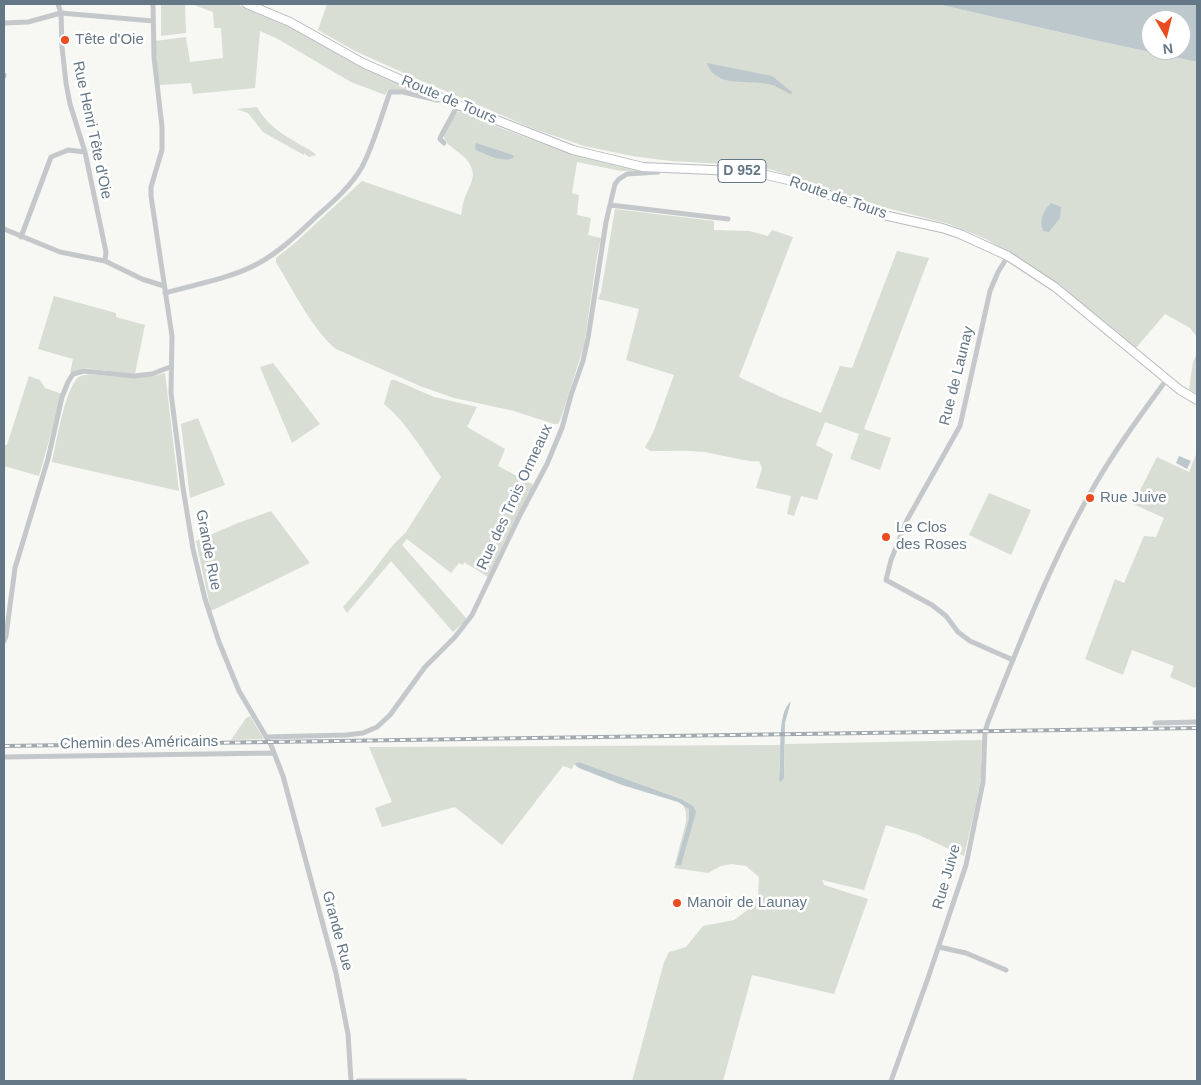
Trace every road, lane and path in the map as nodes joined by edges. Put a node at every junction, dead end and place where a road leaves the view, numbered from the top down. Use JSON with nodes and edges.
{"nodes":[{"id":1,"x":58,"y":4,"type":"edge"},
{"id":2,"x":153,"y":4,"type":"edge"},
{"id":3,"x":247,"y":4,"type":"edge"},
{"id":4,"x":61,"y":13,"type":"junction"},
{"id":5,"x":153,"y":21,"type":"junction"},
{"id":6,"x":4,"y":22,"type":"edge"},
{"id":7,"x":442,"y":98,"type":"junction"},
{"id":8,"x":458,"y":105,"type":"junction"},
{"id":9,"x":444,"y":143,"type":"dead end"},
{"id":10,"x":85,"y":152,"type":"junction"},
{"id":11,"x":661,"y":168,"type":"junction"},
{"id":12,"x":610,"y":205,"type":"junction"},
{"id":13,"x":728,"y":219,"type":"dead end"},
{"id":14,"x":4,"y":229,"type":"edge"},
{"id":15,"x":21,"y":237,"type":"junction"},
{"id":16,"x":1008,"y":256,"type":"junction"},
{"id":17,"x":105,"y":261,"type":"junction"},
{"id":18,"x":164,"y":286,"type":"junction"},
{"id":19,"x":165,"y":293,"type":"junction"},
{"id":20,"x":170,"y":367,"type":"junction"},
{"id":21,"x":1167,"y":379,"type":"junction"},
{"id":22,"x":1197,"y":400,"type":"edge"},
{"id":23,"x":4,"y":641,"type":"edge"},
{"id":24,"x":1013,"y":660,"type":"junction"},
{"id":25,"x":1197,"y":722,"type":"edge"},
{"id":26,"x":1155,"y":723,"type":"dead end"},
{"id":27,"x":266,"y":737,"type":"junction"},
{"id":28,"x":274,"y":753,"type":"junction"},
{"id":29,"x":4,"y":757,"type":"edge"},
{"id":30,"x":939,"y":947,"type":"junction"},
{"id":31,"x":1006,"y":970,"type":"dead end"},
{"id":32,"x":351,"y":1081,"type":"edge"},
{"id":33,"x":358,"y":1081,"type":"edge"},
{"id":34,"x":465,"y":1081,"type":"edge"},
{"id":35,"x":891,"y":1081,"type":"edge"}],
"edges":[{"from":1,"to":4,"type":"street","name":"Rue Henri Tête d'Oie"},
{"from":2,"to":5,"type":"street","name":"Grande Rue"},
{"from":3,"to":7,"type":"main road","name":"Route de Tours","number":"D 952"},
{"from":4,"to":5,"type":"street"},
{"from":4,"to":6,"type":"street"},
{"from":4,"to":10,"type":"street","name":"Rue Henri Tête d'Oie"},
{"from":5,"to":18,"type":"street","name":"Grande Rue"},
{"from":7,"to":8,"type":"main road","name":"Route de Tours","number":"D 952"},
{"from":7,"to":19,"type":"street"},
{"from":8,"to":9,"type":"street"},
{"from":8,"to":11,"type":"main road","name":"Route de Tours","number":"D 952"},
{"from":10,"to":15,"type":"street"},
{"from":10,"to":17,"type":"street","name":"Rue Henri Tête d'Oie"},
{"from":11,"to":12,"type":"street","name":"Rue des Trois Ormeaux"},
{"from":11,"to":16,"type":"main road","name":"Route de Tours","number":"D 952"},
{"from":12,"to":13,"type":"street"},
{"from":12,"to":27,"type":"street","name":"Rue des Trois Ormeaux"},
{"from":14,"to":15,"type":"street"},
{"from":15,"to":17,"type":"street"},
{"from":16,"to":21,"type":"main road","name":"Route de Tours","number":"D 952"},
{"from":16,"to":24,"type":"street","name":"Rue de Launay"},
{"from":17,"to":18,"type":"street"},
{"from":18,"to":19,"type":"street","name":"Grande Rue"},
{"from":19,"to":20,"type":"street","name":"Grande Rue"},
{"from":20,"to":23,"type":"street"},
{"from":20,"to":27,"type":"street","name":"Grande Rue"},
{"from":21,"to":22,"type":"main road","name":"Route de Tours","number":"D 952"},
{"from":21,"to":24,"type":"street","name":"Rue Juive"},
{"from":24,"to":30,"type":"street","name":"Rue Juive"},
{"from":25,"to":26,"type":"street"},
{"from":27,"to":28,"type":"street","name":"Grande Rue"},
{"from":28,"to":29,"type":"street","name":"Chemin des Américains"},
{"from":28,"to":32,"type":"street","name":"Grande Rue"},
{"from":30,"to":31,"type":"street"},
{"from":30,"to":35,"type":"street","name":"Rue Juive"},
{"from":33,"to":34,"type":"street"}]}
